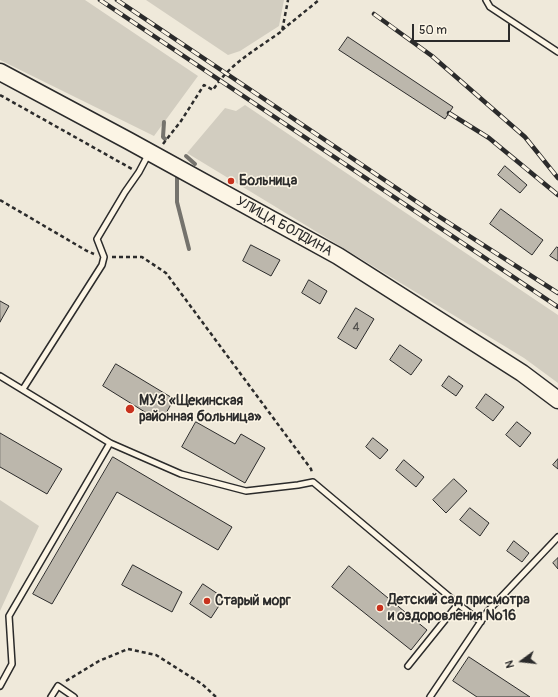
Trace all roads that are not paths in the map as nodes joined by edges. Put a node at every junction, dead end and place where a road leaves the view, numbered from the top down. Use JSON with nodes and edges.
{"nodes":[{"id":1,"x":486,"y":0,"type":"edge"},
{"id":2,"x":558,"y":52,"type":"edge"},
{"id":3,"x":0,"y":72,"type":"edge"},
{"id":4,"x":153,"y":154,"type":"junction"},
{"id":5,"x":0,"y":376,"type":"edge"},
{"id":6,"x":23,"y":389,"type":"junction"},
{"id":7,"x":558,"y":400,"type":"edge"},
{"id":8,"x":110,"y":443,"type":"junction"},
{"id":9,"x":558,"y":537,"type":"edge"},
{"id":10,"x":458,"y":604,"type":"junction"},
{"id":11,"x":481,"y":622,"type":"junction"},
{"id":12,"x":408,"y":666,"type":"dead end"},
{"id":13,"x":0,"y":686,"type":"edge"},
{"id":14,"x":51,"y":697,"type":"edge"},
{"id":15,"x":74,"y":697,"type":"edge"},
{"id":16,"x":430,"y":697,"type":"edge"}],
"edges":[{"from":1,"to":2,"type":"lane"},
{"from":3,"to":4,"type":"main road","name":"УЛИЦА БОЛДИНА"},
{"from":4,"to":6,"type":"lane"},
{"from":4,"to":7,"type":"main road","name":"УЛИЦА БОЛДИНА"},
{"from":5,"to":6,"type":"lane"},
{"from":6,"to":8,"type":"lane"},
{"from":8,"to":10,"type":"lane"},
{"from":8,"to":13,"type":"lane"},
{"from":9,"to":11,"type":"lane"},
{"from":10,"to":11,"type":"lane"},
{"from":10,"to":12,"type":"lane"},
{"from":11,"to":16,"type":"lane"},
{"from":14,"to":15,"type":"lane"}]}
